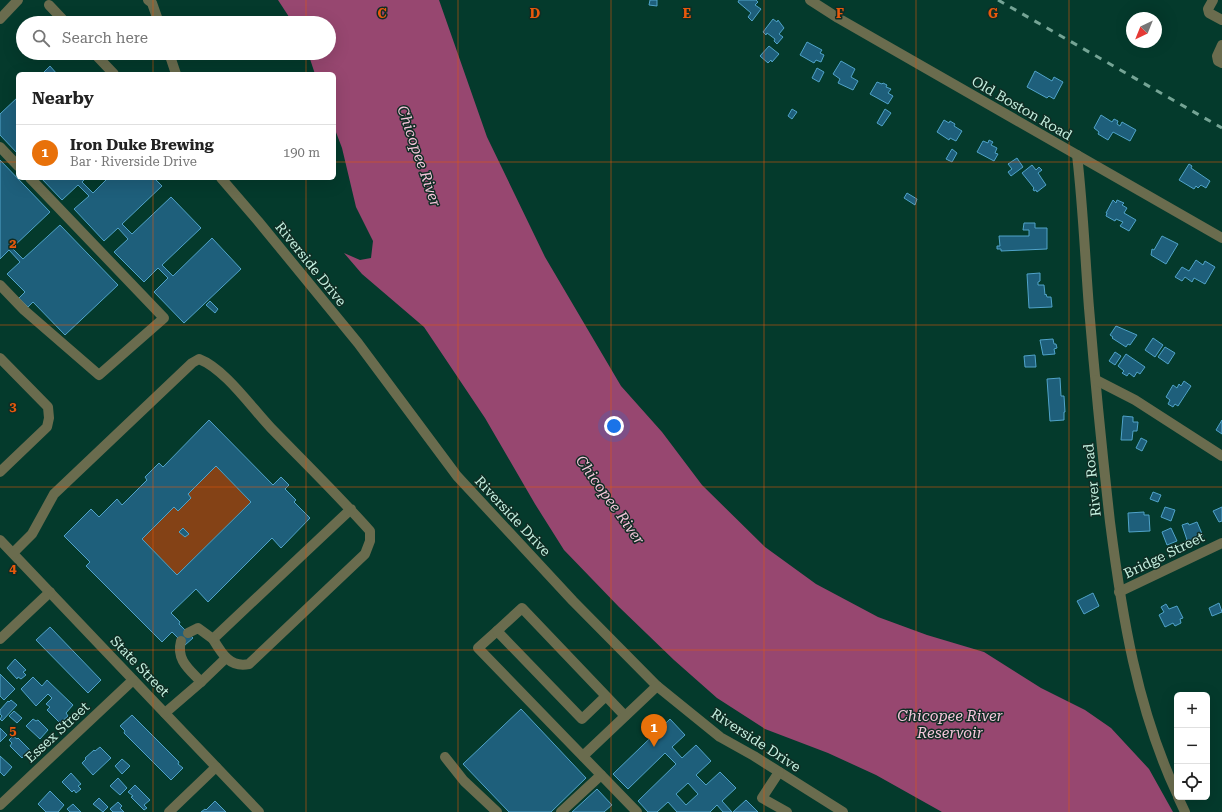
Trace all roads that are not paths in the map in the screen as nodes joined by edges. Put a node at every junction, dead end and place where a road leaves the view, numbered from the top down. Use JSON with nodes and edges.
{"nodes":[{"id":1,"x":18,"y":0,"type":"edge"},
{"id":2,"x":148,"y":0,"type":"edge"},
{"id":3,"x":810,"y":0,"type":"edge"},
{"id":4,"x":1213,"y":0,"type":"edge"},
{"id":5,"x":49,"y":5,"type":"dead end"},
{"id":6,"x":2,"y":14,"type":"edge"},
{"id":7,"x":59,"y":16,"type":"edge"},
{"id":8,"x":157,"y":16,"type":"edge"},
{"id":9,"x":1222,"y":20,"type":"edge"},
{"id":10,"x":1222,"y":45,"type":"edge"},
{"id":11,"x":101,"y":60,"type":"edge"},
{"id":12,"x":171,"y":60,"type":"edge"},
{"id":13,"x":1222,"y":63,"type":"edge"},
{"id":14,"x":112,"y":72,"type":"edge"},
{"id":15,"x":175,"y":72,"type":"edge"},
{"id":16,"x":0,"y":147,"type":"edge"},
{"id":17,"x":1077,"y":155,"type":"junction"},
{"id":18,"x":16,"y":164,"type":"edge"},
{"id":19,"x":32,"y":180,"type":"edge"},
{"id":20,"x":223,"y":180,"type":"edge"},
{"id":21,"x":1222,"y":238,"type":"edge"},
{"id":22,"x":0,"y":285,"type":"edge"},
{"id":23,"x":0,"y":358,"type":"edge"},
{"id":24,"x":1096,"y":380,"type":"junction"},
{"id":25,"x":1222,"y":456,"type":"edge"},
{"id":26,"x":0,"y":472,"type":"edge"},
{"id":27,"x":351,"y":509,"type":"junction"},
{"id":28,"x":0,"y":540,"type":"edge"},
{"id":29,"x":1222,"y":543,"type":"edge"},
{"id":30,"x":12,"y":553,"type":"junction"},
{"id":31,"x":50,"y":592,"type":"junction"},
{"id":32,"x":1119,"y":592,"type":"junction"},
{"id":33,"x":497,"y":631,"type":"junction"},
{"id":34,"x":188,"y":633,"type":"dead end"},
{"id":35,"x":0,"y":639,"type":"edge"},
{"id":36,"x":214,"y":639,"type":"junction"},
{"id":37,"x":181,"y":641,"type":"dead end"},
{"id":38,"x":226,"y":658,"type":"junction"},
{"id":39,"x":133,"y":680,"type":"junction"},
{"id":40,"x":201,"y":682,"type":"junction"},
{"id":41,"x":657,"y":686,"type":"junction"},
{"id":42,"x":606,"y":696,"type":"junction"},
{"id":43,"x":165,"y":714,"type":"junction"},
{"id":44,"x":625,"y":716,"type":"junction"},
{"id":45,"x":583,"y":756,"type":"junction"},
{"id":46,"x":445,"y":757,"type":"dead end"},
{"id":47,"x":216,"y":767,"type":"junction"},
{"id":48,"x":779,"y":772,"type":"junction"},
{"id":49,"x":601,"y":775,"type":"junction"},
{"id":50,"x":1174,"y":787,"type":"edge"},
{"id":51,"x":1179,"y":800,"type":"edge"},
{"id":52,"x":0,"y":805,"type":"edge"},
{"id":53,"x":169,"y":812,"type":"edge"},
{"id":54,"x":259,"y":812,"type":"edge"},
{"id":55,"x":497,"y":812,"type":"edge"},
{"id":56,"x":561,"y":812,"type":"edge"},
{"id":57,"x":637,"y":812,"type":"edge"},
{"id":58,"x":787,"y":812,"type":"edge"},
{"id":59,"x":843,"y":812,"type":"edge"},
{"id":60,"x":1185,"y":812,"type":"edge"}],
"edges":[{"from":1,"to":6,"type":"street"},
{"from":2,"to":8,"type":"street"},
{"from":3,"to":17,"type":"street","name":"Old Boston Road"},
{"from":4,"to":9,"type":"street"},
{"from":5,"to":7,"type":"street"},
{"from":10,"to":13,"type":"street"},
{"from":11,"to":14,"type":"street"},
{"from":12,"to":15,"type":"street"},
{"from":16,"to":18,"type":"street"},
{"from":17,"to":21,"type":"street","name":"Old Boston Road"},
{"from":17,"to":24,"type":"street","name":"River Road"},
{"from":19,"to":22,"type":"street"},
{"from":20,"to":41,"type":"street","name":"Riverside Drive"},
{"from":23,"to":26,"type":"street"},
{"from":24,"to":25,"type":"street"},
{"from":24,"to":32,"type":"street","name":"River Road"},
{"from":27,"to":30,"type":"street"},
{"from":27,"to":36,"type":"street"},
{"from":27,"to":38,"type":"street"},
{"from":28,"to":30,"type":"street","name":"State Street"},
{"from":29,"to":32,"type":"street","name":"Bridge Street"},
{"from":30,"to":31,"type":"street","name":"State Street"},
{"from":31,"to":35,"type":"street"},
{"from":31,"to":39,"type":"street","name":"State Street"},
{"from":32,"to":50,"type":"street","name":"River Road"},
{"from":33,"to":42,"type":"street"},
{"from":33,"to":42,"type":"street"},
{"from":33,"to":45,"type":"street"},
{"from":34,"to":36,"type":"street"},
{"from":36,"to":38,"type":"street"},
{"from":37,"to":40,"type":"street"},
{"from":38,"to":40,"type":"street"},
{"from":39,"to":43,"type":"street","name":"State Street"},
{"from":39,"to":52,"type":"street","name":"Essex Street"},
{"from":40,"to":43,"type":"street"},
{"from":41,"to":44,"type":"street"},
{"from":41,"to":48,"type":"street","name":"Riverside Drive"},
{"from":42,"to":44,"type":"street"},
{"from":43,"to":47,"type":"street","name":"State Street"},
{"from":44,"to":45,"type":"street"},
{"from":45,"to":49,"type":"street"},
{"from":46,"to":55,"type":"street"},
{"from":47,"to":53,"type":"street"},
{"from":47,"to":54,"type":"street","name":"State Street"},
{"from":48,"to":58,"type":"street"},
{"from":48,"to":59,"type":"street","name":"Riverside Drive"},
{"from":49,"to":56,"type":"street"},
{"from":49,"to":57,"type":"street"},
{"from":51,"to":60,"type":"street"}]}
